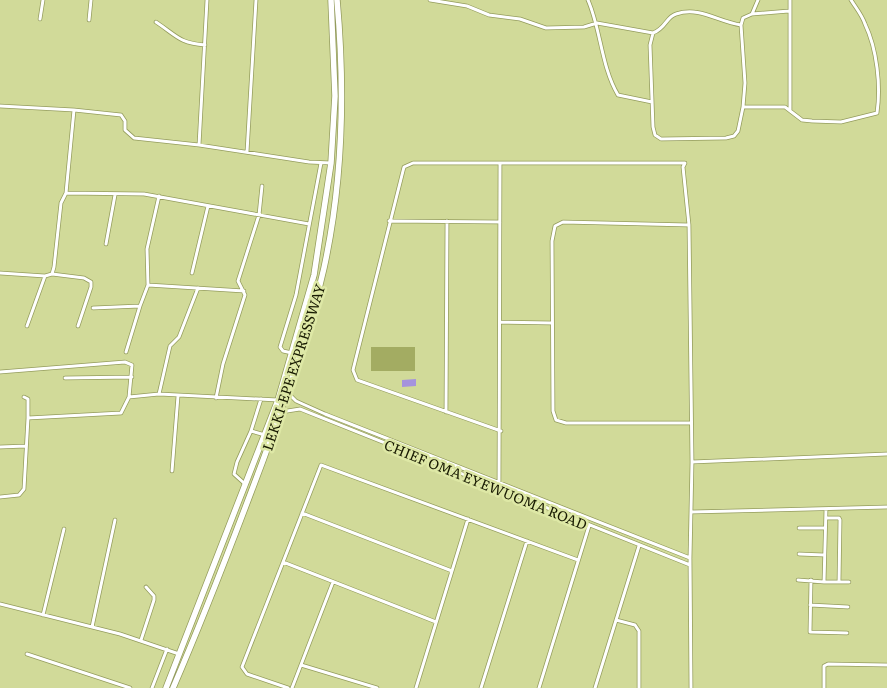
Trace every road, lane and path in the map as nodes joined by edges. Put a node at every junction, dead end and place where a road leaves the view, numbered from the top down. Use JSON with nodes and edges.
{"nodes":[{"id":1,"x":42,"y":0,"type":"edge"},
{"id":2,"x":91,"y":0,"type":"edge"},
{"id":3,"x":207,"y":0,"type":"edge"},
{"id":4,"x":256,"y":0,"type":"edge"},
{"id":5,"x":331,"y":0,"type":"edge"},
{"id":6,"x":337,"y":0,"type":"edge"},
{"id":7,"x":430,"y":0,"type":"edge"},
{"id":8,"x":588,"y":0,"type":"edge"},
{"id":9,"x":758,"y":0,"type":"edge"},
{"id":10,"x":790,"y":0,"type":"edge"},
{"id":11,"x":851,"y":0,"type":"edge"},
{"id":12,"x":789,"y":11,"type":"junction"},
{"id":13,"x":752,"y":14,"type":"junction"},
{"id":14,"x":40,"y":19,"type":"dead end"},
{"id":15,"x":88,"y":20,"type":"dead end"},
{"id":16,"x":156,"y":22,"type":"dead end"},
{"id":17,"x":597,"y":24,"type":"junction"},
{"id":18,"x":741,"y":25,"type":"junction"},
{"id":19,"x":653,"y":33,"type":"junction"},
{"id":20,"x":205,"y":46,"type":"junction"},
{"id":21,"x":652,"y":102,"type":"junction"},
{"id":22,"x":0,"y":106,"type":"edge"},
{"id":23,"x":743,"y":107,"type":"junction"},
{"id":24,"x":74,"y":110,"type":"junction"},
{"id":25,"x":790,"y":111,"type":"junction"},
{"id":26,"x":199,"y":145,"type":"junction"},
{"id":27,"x":247,"y":152,"type":"junction"},
{"id":28,"x":321,"y":163,"type":"junction"},
{"id":29,"x":331,"y":163,"type":"junction"},
{"id":30,"x":500,"y":163,"type":"junction"},
{"id":31,"x":318,"y":184,"type":"junction"},
{"id":32,"x":262,"y":186,"type":"dead end"},
{"id":33,"x":328,"y":186,"type":"junction"},
{"id":34,"x":66,"y":193,"type":"junction"},
{"id":35,"x":115,"y":195,"type":"junction"},
{"id":36,"x":159,"y":196,"type":"junction"},
{"id":37,"x":208,"y":206,"type":"junction"},
{"id":38,"x":259,"y":215,"type":"junction"},
{"id":39,"x":389,"y":221,"type":"junction"},
{"id":40,"x":447,"y":221,"type":"junction"},
{"id":41,"x":500,"y":222,"type":"junction"},
{"id":42,"x":309,"y":224,"type":"junction"},
{"id":43,"x":689,"y":225,"type":"junction"},
{"id":44,"x":106,"y":244,"type":"dead end"},
{"id":45,"x":0,"y":273,"type":"edge"},
{"id":46,"x":192,"y":273,"type":"dead end"},
{"id":47,"x":52,"y":274,"type":"junction"},
{"id":48,"x":45,"y":276,"type":"junction"},
{"id":49,"x":148,"y":285,"type":"junction"},
{"id":50,"x":198,"y":288,"type":"junction"},
{"id":51,"x":244,"y":291,"type":"junction"},
{"id":52,"x":140,"y":306,"type":"junction"},
{"id":53,"x":93,"y":308,"type":"dead end"},
{"id":54,"x":500,"y":322,"type":"junction"},
{"id":55,"x":552,"y":323,"type":"junction"},
{"id":56,"x":27,"y":326,"type":"dead end"},
{"id":57,"x":78,"y":326,"type":"dead end"},
{"id":58,"x":126,"y":352,"type":"dead end"},
{"id":59,"x":293,"y":353,"type":"junction"},
{"id":60,"x":0,"y":372,"type":"edge"},
{"id":61,"x":132,"y":377,"type":"junction"},
{"id":62,"x":65,"y":378,"type":"dead end"},
{"id":63,"x":288,"y":393,"type":"junction"},
{"id":64,"x":159,"y":394,"type":"junction"},
{"id":65,"x":24,"y":396,"type":"dead end"},
{"id":66,"x":178,"y":396,"type":"junction"},
{"id":67,"x":129,"y":397,"type":"junction"},
{"id":68,"x":216,"y":398,"type":"junction"},
{"id":69,"x":261,"y":400,"type":"junction"},
{"id":70,"x":278,"y":400,"type":"junction"},
{"id":71,"x":280,"y":412,"type":"junction"},
{"id":72,"x":446,"y":412,"type":"junction"},
{"id":73,"x":28,"y":418,"type":"junction"},
{"id":74,"x":690,"y":423,"type":"junction"},
{"id":75,"x":251,"y":431,"type":"junction"},
{"id":76,"x":501,"y":431,"type":"junction"},
{"id":77,"x":265,"y":435,"type":"junction"},
{"id":78,"x":26,"y":446,"type":"junction"},
{"id":79,"x":0,"y":447,"type":"edge"},
{"id":80,"x":887,"y":454,"type":"edge"},
{"id":81,"x":692,"y":462,"type":"junction"},
{"id":82,"x":172,"y":471,"type":"dead end"},
{"id":83,"x":500,"y":484,"type":"junction"},
{"id":84,"x":246,"y":485,"type":"junction"},
{"id":85,"x":498,"y":489,"type":"junction"},
{"id":86,"x":0,"y":497,"type":"edge"},
{"id":87,"x":887,"y":507,"type":"edge"},
{"id":88,"x":826,"y":509,"type":"junction"},
{"id":89,"x":691,"y":512,"type":"junction"},
{"id":90,"x":302,"y":513,"type":"junction"},
{"id":91,"x":826,"y":518,"type":"junction"},
{"id":92,"x":468,"y":519,"type":"junction"},
{"id":93,"x":115,"y":520,"type":"dead end"},
{"id":94,"x":589,"y":526,"type":"junction"},
{"id":95,"x":799,"y":528,"type":"dead end"},
{"id":96,"x":825,"y":528,"type":"junction"},
{"id":97,"x":64,"y":529,"type":"dead end"},
{"id":98,"x":527,"y":541,"type":"junction"},
{"id":99,"x":641,"y":541,"type":"junction"},
{"id":100,"x":639,"y":546,"type":"junction"},
{"id":101,"x":799,"y":554,"type":"dead end"},
{"id":102,"x":824,"y":555,"type":"junction"},
{"id":103,"x":690,"y":558,"type":"junction"},
{"id":104,"x":221,"y":560,"type":"junction"},
{"id":105,"x":578,"y":560,"type":"junction"},
{"id":106,"x":283,"y":562,"type":"junction"},
{"id":107,"x":690,"y":565,"type":"junction"},
{"id":108,"x":452,"y":571,"type":"junction"},
{"id":109,"x":798,"y":580,"type":"dead end"},
{"id":110,"x":811,"y":580,"type":"junction"},
{"id":111,"x":333,"y":582,"type":"junction"},
{"id":112,"x":824,"y":582,"type":"junction"},
{"id":113,"x":839,"y":582,"type":"junction"},
{"id":114,"x":849,"y":582,"type":"dead end"},
{"id":115,"x":146,"y":587,"type":"dead end"},
{"id":116,"x":0,"y":604,"type":"edge"},
{"id":117,"x":810,"y":605,"type":"junction"},
{"id":118,"x":848,"y":607,"type":"dead end"},
{"id":119,"x":44,"y":615,"type":"junction"},
{"id":120,"x":616,"y":620,"type":"junction"},
{"id":121,"x":436,"y":622,"type":"junction"},
{"id":122,"x":92,"y":627,"type":"junction"},
{"id":123,"x":847,"y":633,"type":"dead end"},
{"id":124,"x":141,"y":640,"type":"junction"},
{"id":125,"x":167,"y":649,"type":"junction"},
{"id":126,"x":27,"y":654,"type":"dead end"},
{"id":127,"x":180,"y":654,"type":"junction"},
{"id":128,"x":301,"y":665,"type":"junction"},
{"id":129,"x":887,"y":665,"type":"edge"},
{"id":130,"x":130,"y":688,"type":"edge"},
{"id":131,"x":152,"y":688,"type":"edge"},
{"id":132,"x":166,"y":688,"type":"edge"},
{"id":133,"x":172,"y":688,"type":"edge"},
{"id":134,"x":288,"y":688,"type":"edge"},
{"id":135,"x":292,"y":688,"type":"edge"},
{"id":136,"x":377,"y":688,"type":"edge"},
{"id":137,"x":416,"y":688,"type":"edge"},
{"id":138,"x":481,"y":688,"type":"edge"},
{"id":139,"x":539,"y":688,"type":"edge"},
{"id":140,"x":594,"y":688,"type":"edge"},
{"id":141,"x":639,"y":688,"type":"edge"},
{"id":142,"x":691,"y":688,"type":"edge"},
{"id":143,"x":824,"y":688,"type":"edge"}],
"edges":[{"from":1,"to":14,"type":"street"},
{"from":2,"to":15,"type":"street"},
{"from":3,"to":20,"type":"street"},
{"from":4,"to":27,"type":"street"},
{"from":5,"to":29,"type":"highway","name":"LEKKI-EPE EXPRESSWAY"},
{"from":6,"to":63,"type":"highway","name":"LEKKI-EPE EXPRESSWAY"},
{"from":7,"to":17,"type":"street"},
{"from":8,"to":17,"type":"street"},
{"from":9,"to":13,"type":"street"},
{"from":10,"to":12,"type":"street"},
{"from":11,"to":25,"type":"street"},
{"from":12,"to":13,"type":"street"},
{"from":12,"to":25,"type":"street"},
{"from":13,"to":18,"type":"street"},
{"from":16,"to":20,"type":"street"},
{"from":17,"to":19,"type":"street"},
{"from":17,"to":21,"type":"street"},
{"from":18,"to":19,"type":"street"},
{"from":18,"to":23,"type":"street"},
{"from":19,"to":21,"type":"street"},
{"from":20,"to":26,"type":"street"},
{"from":21,"to":23,"type":"street"},
{"from":22,"to":24,"type":"street"},
{"from":23,"to":25,"type":"street"},
{"from":24,"to":26,"type":"street"},
{"from":24,"to":34,"type":"street"},
{"from":26,"to":27,"type":"street"},
{"from":27,"to":28,"type":"street"},
{"from":28,"to":29,"type":"street"},
{"from":28,"to":31,"type":"street"},
{"from":29,"to":33,"type":"highway","name":"LEKKI-EPE EXPRESSWAY"},
{"from":30,"to":39,"type":"street"},
{"from":30,"to":41,"type":"street"},
{"from":30,"to":43,"type":"street"},
{"from":31,"to":33,"type":"street"},
{"from":31,"to":42,"type":"street"},
{"from":32,"to":38,"type":"street"},
{"from":33,"to":59,"type":"highway","name":"LEKKI-EPE EXPRESSWAY"},
{"from":34,"to":35,"type":"street"},
{"from":34,"to":47,"type":"street"},
{"from":35,"to":36,"type":"street"},
{"from":35,"to":44,"type":"street"},
{"from":36,"to":37,"type":"street"},
{"from":36,"to":49,"type":"street"},
{"from":37,"to":38,"type":"street"},
{"from":37,"to":46,"type":"street"},
{"from":38,"to":42,"type":"street"},
{"from":38,"to":51,"type":"street"},
{"from":39,"to":40,"type":"street"},
{"from":39,"to":72,"type":"street"},
{"from":40,"to":41,"type":"street"},
{"from":40,"to":72,"type":"street"},
{"from":41,"to":54,"type":"street"},
{"from":42,"to":59,"type":"street"},
{"from":43,"to":55,"type":"street"},
{"from":43,"to":74,"type":"street"},
{"from":45,"to":48,"type":"street"},
{"from":47,"to":48,"type":"street"},
{"from":47,"to":57,"type":"street"},
{"from":48,"to":56,"type":"street"},
{"from":49,"to":50,"type":"street"},
{"from":49,"to":52,"type":"street"},
{"from":50,"to":51,"type":"street"},
{"from":50,"to":64,"type":"street"},
{"from":51,"to":68,"type":"street"},
{"from":52,"to":53,"type":"street"},
{"from":52,"to":58,"type":"street"},
{"from":54,"to":55,"type":"street"},
{"from":54,"to":76,"type":"street"},
{"from":55,"to":74,"type":"street"},
{"from":59,"to":70,"type":"highway","name":"LEKKI-EPE EXPRESSWAY"},
{"from":60,"to":61,"type":"street"},
{"from":61,"to":62,"type":"street"},
{"from":61,"to":67,"type":"street"},
{"from":63,"to":71,"type":"highway","name":"LEKKI-EPE EXPRESSWAY"},
{"from":63,"to":83,"type":"street","name":"CHIEF OMA EYEWUOMA ROAD"},
{"from":64,"to":66,"type":"street"},
{"from":64,"to":67,"type":"street"},
{"from":65,"to":73,"type":"street"},
{"from":66,"to":68,"type":"street"},
{"from":66,"to":82,"type":"street"},
{"from":67,"to":73,"type":"street"},
{"from":68,"to":69,"type":"street"},
{"from":69,"to":70,"type":"street"},
{"from":69,"to":75,"type":"street"},
{"from":70,"to":77,"type":"highway","name":"LEKKI-EPE EXPRESSWAY"},
{"from":71,"to":85,"type":"street","name":"CHIEF OMA EYEWUOMA ROAD"},
{"from":71,"to":104,"type":"highway","name":"LEKKI-EPE EXPRESSWAY"},
{"from":72,"to":76,"type":"street"},
{"from":73,"to":78,"type":"street"},
{"from":74,"to":81,"type":"street"},
{"from":75,"to":77,"type":"street"},
{"from":75,"to":84,"type":"street"},
{"from":76,"to":83,"type":"street"},
{"from":77,"to":84,"type":"highway","name":"LEKKI-EPE EXPRESSWAY"},
{"from":78,"to":79,"type":"street"},
{"from":78,"to":86,"type":"street"},
{"from":80,"to":81,"type":"street"},
{"from":81,"to":89,"type":"street"},
{"from":83,"to":85,"type":"street"},
{"from":83,"to":99,"type":"street","name":"CHIEF OMA EYEWUOMA ROAD"},
{"from":84,"to":104,"type":"highway","name":"LEKKI-EPE EXPRESSWAY"},
{"from":85,"to":94,"type":"street","name":"CHIEF OMA EYEWUOMA ROAD"},
{"from":87,"to":88,"type":"street"},
{"from":88,"to":89,"type":"street"},
{"from":88,"to":91,"type":"street"},
{"from":89,"to":103,"type":"street"},
{"from":90,"to":92,"type":"street"},
{"from":90,"to":106,"type":"street"},
{"from":90,"to":108,"type":"street"},
{"from":91,"to":96,"type":"street"},
{"from":91,"to":113,"type":"street"},
{"from":92,"to":98,"type":"street"},
{"from":92,"to":108,"type":"street"},
{"from":93,"to":122,"type":"street"},
{"from":94,"to":100,"type":"street","name":"CHIEF OMA EYEWUOMA ROAD"},
{"from":94,"to":105,"type":"street"},
{"from":95,"to":96,"type":"street"},
{"from":96,"to":102,"type":"street"},
{"from":97,"to":119,"type":"street"},
{"from":98,"to":105,"type":"street"},
{"from":98,"to":138,"type":"street"},
{"from":99,"to":100,"type":"street"},
{"from":99,"to":103,"type":"street","name":"CHIEF OMA EYEWUOMA ROAD"},
{"from":100,"to":107,"type":"street","name":"CHIEF OMA EYEWUOMA ROAD"},
{"from":100,"to":120,"type":"street"},
{"from":101,"to":102,"type":"street"},
{"from":102,"to":112,"type":"street"},
{"from":103,"to":107,"type":"street"},
{"from":104,"to":127,"type":"highway","name":"LEKKI-EPE EXPRESSWAY"},
{"from":104,"to":133,"type":"highway","name":"LEKKI-EPE EXPRESSWAY"},
{"from":105,"to":139,"type":"street"},
{"from":106,"to":111,"type":"street"},
{"from":106,"to":134,"type":"street"},
{"from":107,"to":142,"type":"street"},
{"from":108,"to":121,"type":"street"},
{"from":109,"to":110,"type":"street"},
{"from":110,"to":112,"type":"street"},
{"from":110,"to":117,"type":"street"},
{"from":111,"to":121,"type":"street"},
{"from":111,"to":128,"type":"street"},
{"from":112,"to":113,"type":"street"},
{"from":113,"to":114,"type":"street"},
{"from":115,"to":124,"type":"street"},
{"from":116,"to":119,"type":"street"},
{"from":117,"to":118,"type":"street"},
{"from":117,"to":123,"type":"street"},
{"from":119,"to":122,"type":"street"},
{"from":120,"to":140,"type":"street"},
{"from":120,"to":141,"type":"street"},
{"from":121,"to":137,"type":"street"},
{"from":122,"to":124,"type":"street"},
{"from":124,"to":125,"type":"street"},
{"from":125,"to":127,"type":"street"},
{"from":125,"to":131,"type":"street"},
{"from":126,"to":130,"type":"street"},
{"from":127,"to":132,"type":"highway","name":"LEKKI-EPE EXPRESSWAY"},
{"from":128,"to":135,"type":"street"},
{"from":128,"to":136,"type":"street"},
{"from":129,"to":143,"type":"street"}]}
